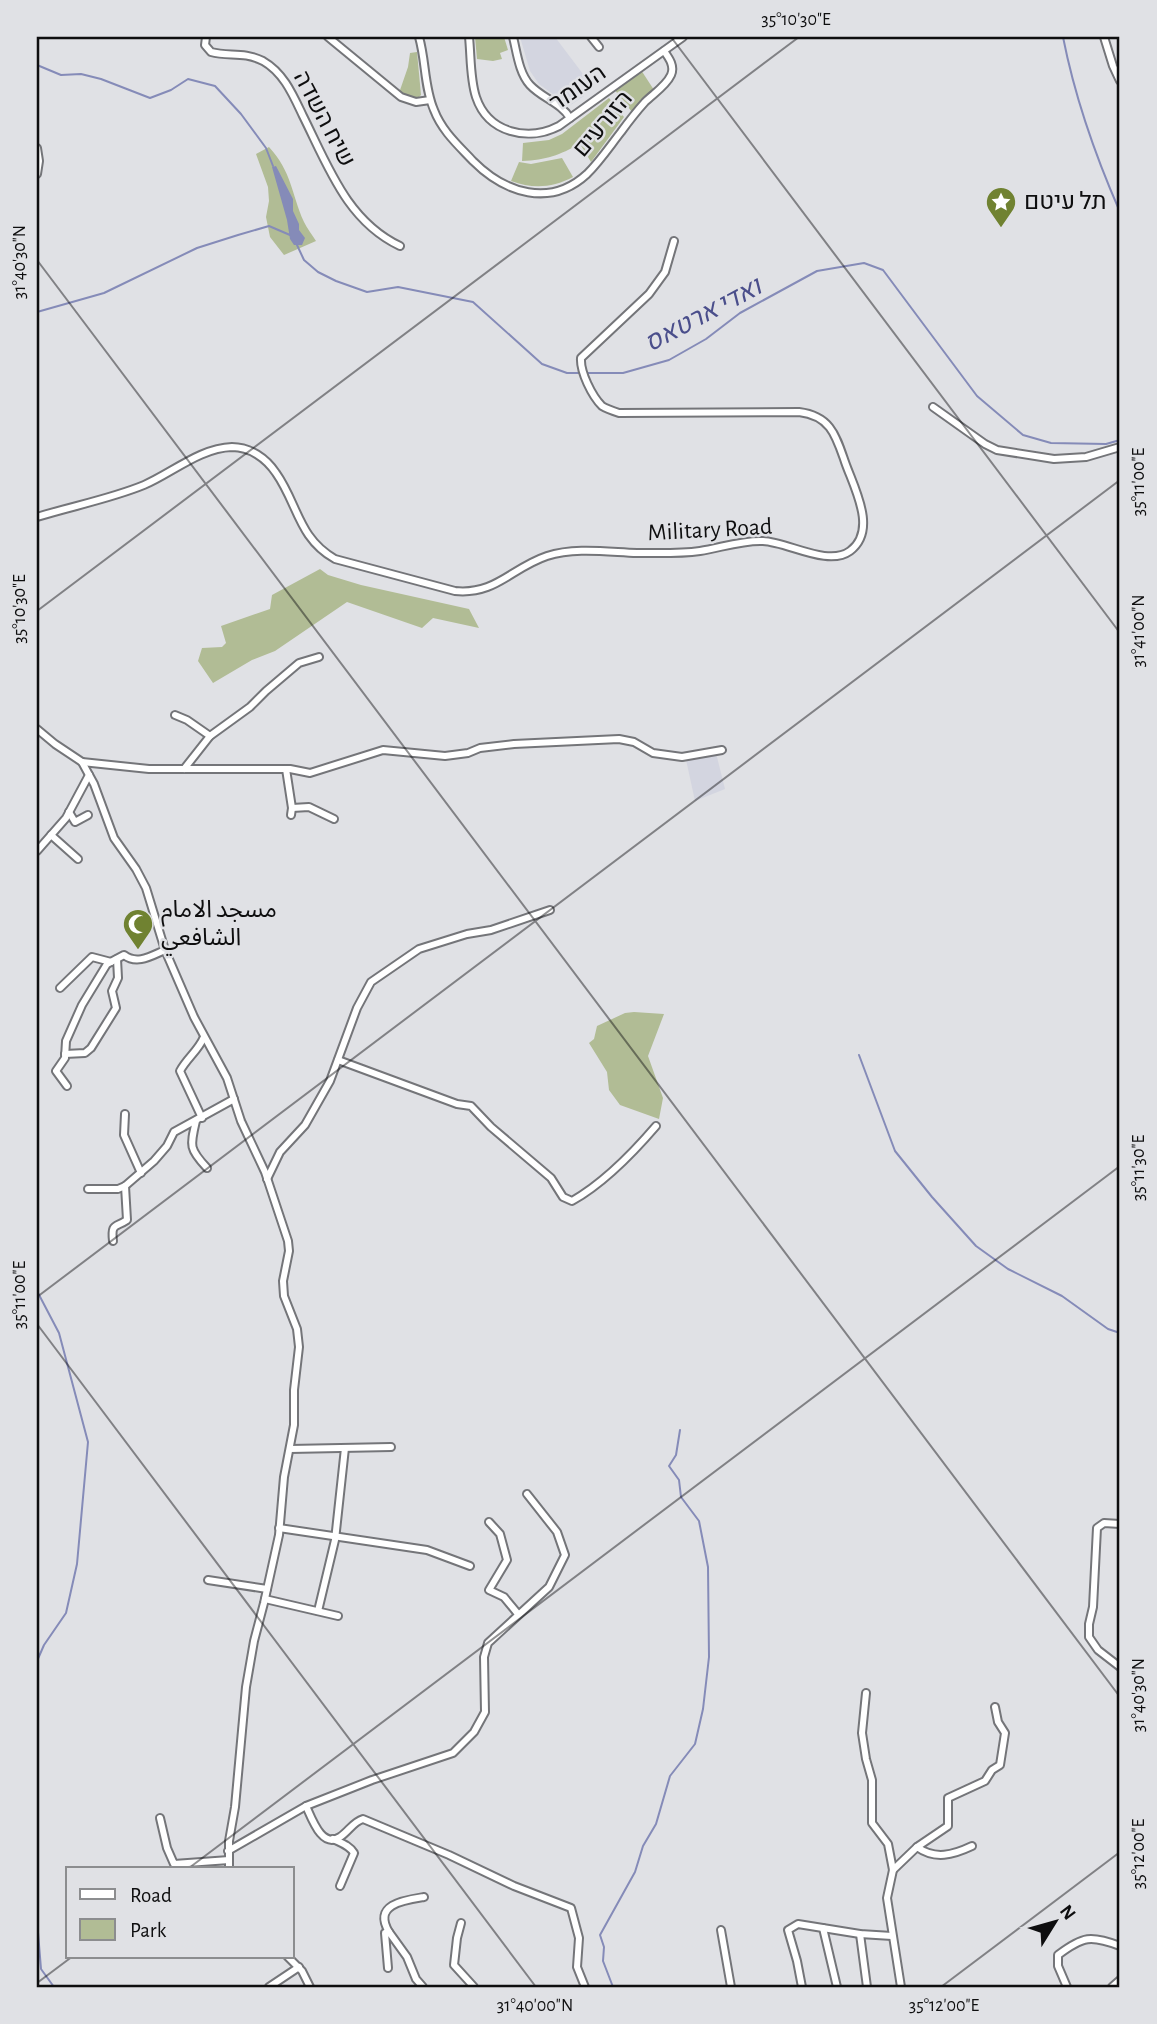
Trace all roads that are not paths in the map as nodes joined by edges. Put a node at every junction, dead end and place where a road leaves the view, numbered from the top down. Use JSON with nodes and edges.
{"nodes":[{"id":1,"x":206,"y":37,"type":"edge"},
{"id":2,"x":328,"y":37,"type":"edge"},
{"id":3,"x":419,"y":37,"type":"edge"},
{"id":4,"x":468,"y":37,"type":"edge"},
{"id":5,"x":513,"y":37,"type":"edge"},
{"id":6,"x":591,"y":37,"type":"edge"},
{"id":7,"x":683,"y":37,"type":"edge"},
{"id":8,"x":1104,"y":37,"type":"edge"},
{"id":9,"x":599,"y":47,"type":"dead end"},
{"id":10,"x":664,"y":51,"type":"junction"},
{"id":11,"x":1120,"y":80,"type":"edge"},
{"id":12,"x":430,"y":100,"type":"junction"},
{"id":13,"x":570,"y":118,"type":"junction"},
{"id":14,"x":37,"y":148,"type":"edge"},
{"id":15,"x":37,"y":174,"type":"edge"},
{"id":16,"x":674,"y":241,"type":"dead end"},
{"id":17,"x":400,"y":246,"type":"dead end"},
{"id":18,"x":933,"y":407,"type":"dead end"},
{"id":19,"x":1120,"y":447,"type":"edge"},
{"id":20,"x":37,"y":517,"type":"edge"},
{"id":21,"x":319,"y":657,"type":"dead end"},
{"id":22,"x":175,"y":715,"type":"dead end"},
{"id":23,"x":37,"y":729,"type":"edge"},
{"id":24,"x":210,"y":736,"type":"junction"},
{"id":25,"x":722,"y":750,"type":"dead end"},
{"id":26,"x":82,"y":762,"type":"junction"},
{"id":27,"x":184,"y":769,"type":"junction"},
{"id":28,"x":286,"y":769,"type":"junction"},
{"id":29,"x":89,"y":775,"type":"junction"},
{"id":30,"x":69,"y":812,"type":"junction"},
{"id":31,"x":88,"y":815,"type":"dead end"},
{"id":32,"x":334,"y":820,"type":"dead end"},
{"id":33,"x":51,"y":835,"type":"junction"},
{"id":34,"x":37,"y":851,"type":"edge"},
{"id":35,"x":78,"y":859,"type":"dead end"},
{"id":36,"x":551,"y":910,"type":"dead end"},
{"id":37,"x":165,"y":950,"type":"junction"},
{"id":38,"x":114,"y":961,"type":"junction"},
{"id":39,"x":60,"y":988,"type":"dead end"},
{"id":40,"x":204,"y":1037,"type":"junction"},
{"id":41,"x":65,"y":1054,"type":"junction"},
{"id":42,"x":338,"y":1060,"type":"junction"},
{"id":43,"x":66,"y":1086,"type":"dead end"},
{"id":44,"x":234,"y":1099,"type":"junction"},
{"id":45,"x":125,"y":1114,"type":"dead end"},
{"id":46,"x":199,"y":1119,"type":"junction"},
{"id":47,"x":656,"y":1126,"type":"dead end"},
{"id":48,"x":207,"y":1168,"type":"dead end"},
{"id":49,"x":141,"y":1173,"type":"junction"},
{"id":50,"x":267,"y":1179,"type":"junction"},
{"id":51,"x":125,"y":1186,"type":"junction"},
{"id":52,"x":88,"y":1189,"type":"dead end"},
{"id":53,"x":113,"y":1241,"type":"dead end"},
{"id":54,"x":391,"y":1447,"type":"dead end"},
{"id":55,"x":345,"y":1448,"type":"junction"},
{"id":56,"x":290,"y":1449,"type":"junction"},
{"id":57,"x":527,"y":1494,"type":"dead end"},
{"id":58,"x":489,"y":1522,"type":"dead end"},
{"id":59,"x":1120,"y":1524,"type":"edge"},
{"id":60,"x":279,"y":1528,"type":"junction"},
{"id":61,"x":335,"y":1537,"type":"junction"},
{"id":62,"x":470,"y":1566,"type":"dead end"},
{"id":63,"x":208,"y":1580,"type":"dead end"},
{"id":64,"x":267,"y":1589,"type":"junction"},
{"id":65,"x":265,"y":1599,"type":"junction"},
{"id":66,"x":318,"y":1611,"type":"junction"},
{"id":67,"x":518,"y":1614,"type":"junction"},
{"id":68,"x":338,"y":1616,"type":"dead end"},
{"id":69,"x":1120,"y":1667,"type":"edge"},
{"id":70,"x":866,"y":1693,"type":"dead end"},
{"id":71,"x":995,"y":1707,"type":"dead end"},
{"id":72,"x":306,"y":1806,"type":"junction"},
{"id":73,"x":160,"y":1818,"type":"dead end"},
{"id":74,"x":333,"y":1839,"type":"junction"},
{"id":75,"x":972,"y":1846,"type":"dead end"},
{"id":76,"x":917,"y":1847,"type":"junction"},
{"id":77,"x":228,"y":1852,"type":"junction"},
{"id":78,"x":229,"y":1860,"type":"junction"},
{"id":79,"x":229,"y":1867,"type":"edge"},
{"id":80,"x":893,"y":1870,"type":"junction"},
{"id":81,"x":340,"y":1886,"type":"dead end"},
{"id":82,"x":424,"y":1897,"type":"dead end"},
{"id":83,"x":461,"y":1923,"type":"dead end"},
{"id":84,"x":823,"y":1928,"type":"junction"},
{"id":85,"x":721,"y":1930,"type":"dead end"},
{"id":86,"x":388,"y":1932,"type":"junction"},
{"id":87,"x":860,"y":1934,"type":"junction"},
{"id":88,"x":892,"y":1936,"type":"junction"},
{"id":89,"x":1120,"y":1946,"type":"edge"},
{"id":90,"x":290,"y":1958,"type":"edge"},
{"id":91,"x":299,"y":1967,"type":"junction"},
{"id":92,"x":388,"y":1968,"type":"dead end"},
{"id":93,"x":1120,"y":1980,"type":"edge"},
{"id":94,"x":269,"y":1987,"type":"edge"},
{"id":95,"x":310,"y":1987,"type":"edge"},
{"id":96,"x":423,"y":1987,"type":"edge"},
{"id":97,"x":474,"y":1987,"type":"edge"},
{"id":98,"x":585,"y":1987,"type":"edge"},
{"id":99,"x":731,"y":1987,"type":"edge"},
{"id":100,"x":802,"y":1987,"type":"edge"},
{"id":101,"x":837,"y":1987,"type":"edge"},
{"id":102,"x":867,"y":1987,"type":"edge"},
{"id":103,"x":901,"y":1987,"type":"edge"},
{"id":104,"x":1067,"y":1987,"type":"edge"},
{"id":105,"x":1112,"y":1987,"type":"edge"}],
"edges":[{"from":1,"to":17,"type":"street","name":"שיח השדה"},
{"from":2,"to":12,"type":"street","name":"שיח השדה"},
{"from":3,"to":12,"type":"street","name":"הזורעים"},
{"from":4,"to":13,"type":"street","name":"העומר"},
{"from":5,"to":13,"type":"street"},
{"from":6,"to":9,"type":"street"},
{"from":7,"to":10,"type":"street","name":"העומר"},
{"from":8,"to":11,"type":"street"},
{"from":10,"to":12,"type":"street","name":"הזורעים"},
{"from":10,"to":13,"type":"street","name":"העומר"},
{"from":14,"to":15,"type":"street"},
{"from":16,"to":20,"type":"street","name":"Military Road"},
{"from":18,"to":19,"type":"street"},
{"from":21,"to":24,"type":"street"},
{"from":22,"to":24,"type":"street"},
{"from":23,"to":26,"type":"street"},
{"from":24,"to":27,"type":"street"},
{"from":25,"to":28,"type":"street"},
{"from":26,"to":27,"type":"street"},
{"from":26,"to":29,"type":"street"},
{"from":27,"to":28,"type":"street"},
{"from":28,"to":32,"type":"street"},
{"from":29,"to":30,"type":"street"},
{"from":29,"to":37,"type":"street"},
{"from":30,"to":31,"type":"street"},
{"from":30,"to":33,"type":"street"},
{"from":33,"to":34,"type":"street"},
{"from":33,"to":35,"type":"street"},
{"from":36,"to":42,"type":"street"},
{"from":37,"to":38,"type":"street"},
{"from":37,"to":40,"type":"street"},
{"from":38,"to":39,"type":"street"},
{"from":38,"to":41,"type":"street"},
{"from":38,"to":41,"type":"street"},
{"from":40,"to":44,"type":"street"},
{"from":40,"to":46,"type":"street"},
{"from":41,"to":43,"type":"street"},
{"from":42,"to":47,"type":"street"},
{"from":42,"to":50,"type":"street"},
{"from":44,"to":46,"type":"street"},
{"from":44,"to":50,"type":"street"},
{"from":45,"to":49,"type":"street"},
{"from":46,"to":48,"type":"street"},
{"from":46,"to":49,"type":"street"},
{"from":49,"to":51,"type":"street"},
{"from":50,"to":56,"type":"street"},
{"from":51,"to":52,"type":"street"},
{"from":51,"to":53,"type":"street"},
{"from":54,"to":55,"type":"street"},
{"from":55,"to":56,"type":"street"},
{"from":55,"to":61,"type":"street"},
{"from":56,"to":60,"type":"street"},
{"from":57,"to":67,"type":"street"},
{"from":58,"to":67,"type":"street"},
{"from":59,"to":69,"type":"street"},
{"from":60,"to":61,"type":"street"},
{"from":60,"to":64,"type":"street"},
{"from":61,"to":62,"type":"street"},
{"from":61,"to":66,"type":"street"},
{"from":63,"to":64,"type":"street"},
{"from":64,"to":65,"type":"street"},
{"from":65,"to":66,"type":"street"},
{"from":65,"to":77,"type":"street"},
{"from":66,"to":68,"type":"street"},
{"from":67,"to":72,"type":"street"},
{"from":70,"to":80,"type":"street"},
{"from":71,"to":76,"type":"street"},
{"from":72,"to":74,"type":"street"},
{"from":72,"to":77,"type":"street"},
{"from":73,"to":78,"type":"street"},
{"from":74,"to":81,"type":"street"},
{"from":74,"to":98,"type":"street"},
{"from":75,"to":76,"type":"street"},
{"from":76,"to":80,"type":"street"},
{"from":77,"to":78,"type":"street"},
{"from":78,"to":79,"type":"street"},
{"from":80,"to":88,"type":"street"},
{"from":82,"to":86,"type":"street"},
{"from":83,"to":97,"type":"street"},
{"from":84,"to":87,"type":"street"},
{"from":84,"to":100,"type":"street"},
{"from":84,"to":101,"type":"street"},
{"from":85,"to":99,"type":"street"},
{"from":86,"to":92,"type":"street"},
{"from":86,"to":96,"type":"street"},
{"from":87,"to":88,"type":"street"},
{"from":87,"to":102,"type":"street"},
{"from":88,"to":103,"type":"street"},
{"from":89,"to":104,"type":"street"},
{"from":90,"to":91,"type":"street"},
{"from":91,"to":94,"type":"street"},
{"from":91,"to":95,"type":"street"},
{"from":93,"to":105,"type":"street"}]}
